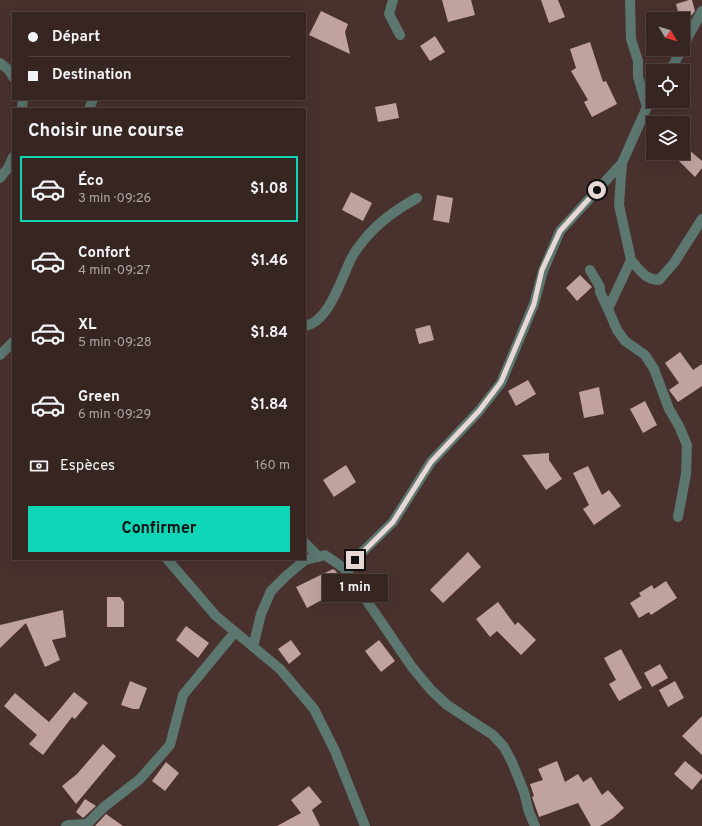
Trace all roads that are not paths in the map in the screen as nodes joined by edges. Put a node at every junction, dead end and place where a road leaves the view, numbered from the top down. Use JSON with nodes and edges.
{"nodes":[{"id":1,"x":393,"y":0,"type":"edge"},
{"id":2,"x":630,"y":0,"type":"edge"},
{"id":3,"x":702,"y":11,"type":"edge"},
{"id":4,"x":690,"y":33,"type":"edge"},
{"id":5,"x":400,"y":35,"type":"dead end"},
{"id":6,"x":0,"y":63,"type":"edge"},
{"id":7,"x":12,"y":75,"type":"edge"},
{"id":8,"x":646,"y":94,"type":"edge"},
{"id":9,"x":648,"y":108,"type":"edge"},
{"id":10,"x":12,"y":159,"type":"edge"},
{"id":11,"x":622,"y":163,"type":"junction"},
{"id":12,"x":0,"y":178,"type":"edge"},
{"id":13,"x":417,"y":198,"type":"dead end"},
{"id":14,"x":702,"y":219,"type":"edge"},
{"id":15,"x":631,"y":260,"type":"junction"},
{"id":16,"x":590,"y":270,"type":"dead end"},
{"id":17,"x":608,"y":309,"type":"junction"},
{"id":18,"x":306,"y":326,"type":"edge"},
{"id":19,"x":12,"y":343,"type":"edge"},
{"id":20,"x":0,"y":355,"type":"edge"},
{"id":21,"x":678,"y":517,"type":"dead end"},
{"id":22,"x":306,"y":544,"type":"edge"},
{"id":23,"x":319,"y":557,"type":"junction"},
{"id":24,"x":168,"y":560,"type":"edge"},
{"id":25,"x":305,"y":560,"type":"edge"},
{"id":26,"x":306,"y":560,"type":"edge"},
{"id":27,"x":345,"y":570,"type":"junction"},
{"id":28,"x":235,"y":632,"type":"junction"},
{"id":29,"x":253,"y":647,"type":"junction"},
{"id":30,"x":66,"y":826,"type":"edge"},
{"id":31,"x":365,"y":826,"type":"edge"},
{"id":32,"x":535,"y":826,"type":"edge"}],
"edges":[{"from":1,"to":5,"type":"street"},
{"from":2,"to":8,"type":"street"},
{"from":3,"to":4,"type":"street"},
{"from":6,"to":7,"type":"street"},
{"from":9,"to":11,"type":"street"},
{"from":10,"to":12,"type":"street"},
{"from":11,"to":15,"type":"street"},
{"from":11,"to":27,"type":"street"},
{"from":13,"to":18,"type":"street"},
{"from":14,"to":15,"type":"street"},
{"from":15,"to":17,"type":"street"},
{"from":16,"to":17,"type":"street"},
{"from":17,"to":21,"type":"street"},
{"from":19,"to":20,"type":"street"},
{"from":22,"to":23,"type":"street"},
{"from":23,"to":26,"type":"street"},
{"from":23,"to":27,"type":"street"},
{"from":24,"to":28,"type":"street"},
{"from":25,"to":29,"type":"street"},
{"from":27,"to":32,"type":"street"},
{"from":28,"to":29,"type":"street"},
{"from":28,"to":30,"type":"street"},
{"from":29,"to":31,"type":"street"}]}
